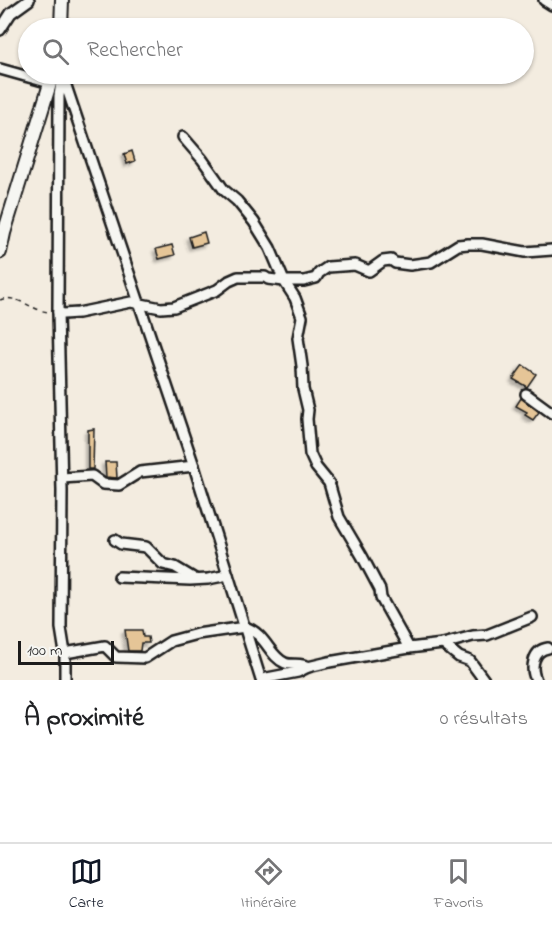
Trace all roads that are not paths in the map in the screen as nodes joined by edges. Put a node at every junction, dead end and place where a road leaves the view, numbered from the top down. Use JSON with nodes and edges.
{"nodes":[{"id":1,"x":29,"y":0,"type":"edge"},
{"id":2,"x":62,"y":0,"type":"edge"},
{"id":3,"x":544,"y":0,"type":"edge"},
{"id":4,"x":552,"y":5,"type":"edge"},
{"id":5,"x":61,"y":18,"type":"edge"},
{"id":6,"x":0,"y":30,"type":"edge"},
{"id":7,"x":0,"y":69,"type":"edge"},
{"id":8,"x":18,"y":72,"type":"edge"},
{"id":9,"x":55,"y":84,"type":"edge"},
{"id":10,"x":57,"y":84,"type":"edge"},
{"id":11,"x":60,"y":84,"type":"edge"},
{"id":12,"x":183,"y":137,"type":"dead end"},
{"id":13,"x":552,"y":250,"type":"edge"},
{"id":14,"x":0,"y":252,"type":"edge"},
{"id":15,"x":284,"y":281,"type":"junction"},
{"id":16,"x":139,"y":303,"type":"junction"},
{"id":17,"x":58,"y":312,"type":"junction"},
{"id":18,"x":526,"y":394,"type":"dead end"},
{"id":19,"x":552,"y":413,"type":"edge"},
{"id":20,"x":194,"y":466,"type":"junction"},
{"id":21,"x":62,"y":477,"type":"junction"},
{"id":22,"x":115,"y":540,"type":"dead end"},
{"id":23,"x":228,"y":575,"type":"junction"},
{"id":24,"x":118,"y":577,"type":"dead end"},
{"id":25,"x":195,"y":579,"type":"junction"},
{"id":26,"x":532,"y":617,"type":"dead end"},
{"id":27,"x":245,"y":627,"type":"junction"},
{"id":28,"x":443,"y":644,"type":"junction"},
{"id":29,"x":409,"y":648,"type":"junction"},
{"id":30,"x":548,"y":648,"type":"dead end"},
{"id":31,"x":66,"y":653,"type":"junction"},
{"id":32,"x":308,"y":667,"type":"junction"},
{"id":33,"x":65,"y":680,"type":"edge"},
{"id":34,"x":261,"y":680,"type":"edge"},
{"id":35,"x":267,"y":680,"type":"edge"},
{"id":36,"x":483,"y":680,"type":"edge"},
{"id":37,"x":536,"y":680,"type":"edge"}],
"edges":[{"from":1,"to":6,"type":"street"},
{"from":2,"to":5,"type":"main road"},
{"from":3,"to":4,"type":"street"},
{"from":7,"to":8,"type":"street"},
{"from":9,"to":14,"type":"main road"},
{"from":10,"to":17,"type":"street"},
{"from":11,"to":16,"type":"street"},
{"from":12,"to":15,"type":"street"},
{"from":13,"to":15,"type":"street"},
{"from":15,"to":16,"type":"street"},
{"from":15,"to":29,"type":"street"},
{"from":16,"to":17,"type":"street"},
{"from":16,"to":20,"type":"street"},
{"from":17,"to":21,"type":"street"},
{"from":18,"to":19,"type":"street"},
{"from":20,"to":21,"type":"street"},
{"from":20,"to":23,"type":"street"},
{"from":21,"to":31,"type":"street"},
{"from":22,"to":25,"type":"street"},
{"from":23,"to":25,"type":"street"},
{"from":23,"to":27,"type":"street"},
{"from":24,"to":25,"type":"street"},
{"from":26,"to":28,"type":"street"},
{"from":27,"to":31,"type":"street"},
{"from":27,"to":32,"type":"street"},
{"from":27,"to":34,"type":"street"},
{"from":28,"to":29,"type":"street"},
{"from":28,"to":36,"type":"street"},
{"from":29,"to":32,"type":"street"},
{"from":30,"to":37,"type":"street"},
{"from":31,"to":33,"type":"street"},
{"from":32,"to":35,"type":"street"}]}
